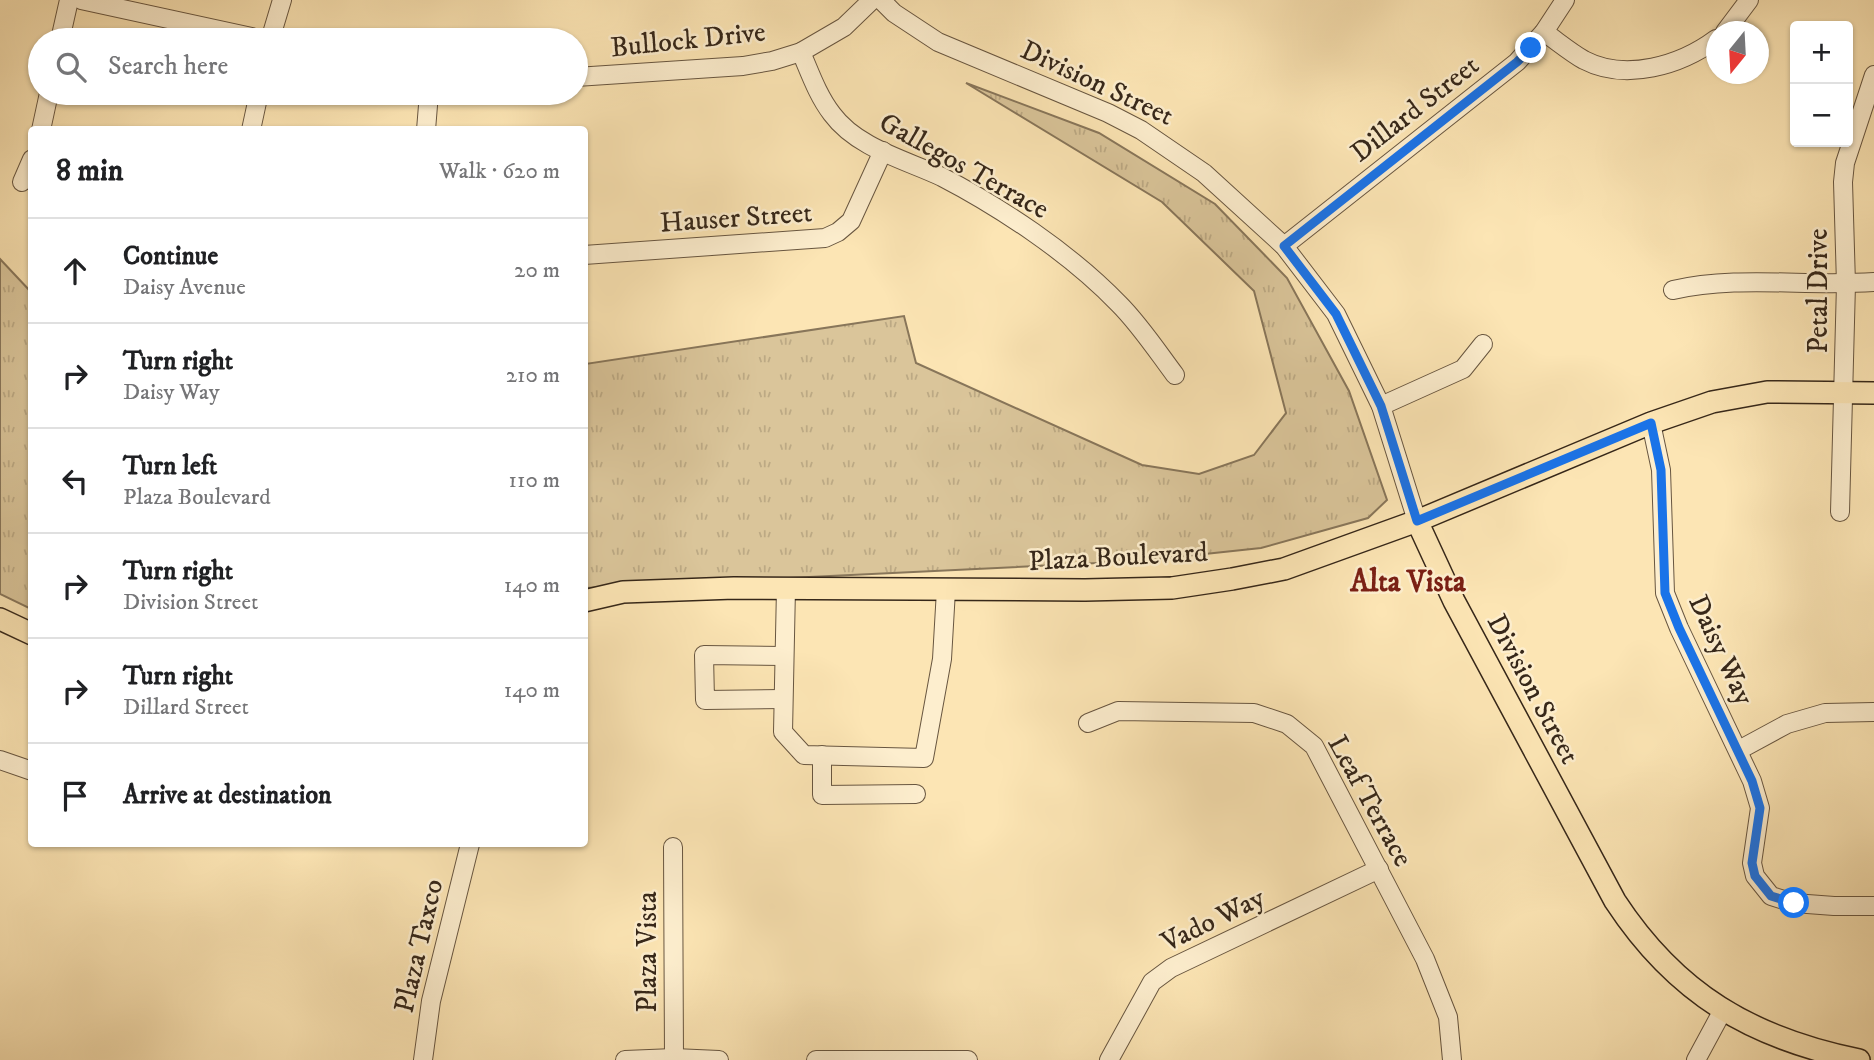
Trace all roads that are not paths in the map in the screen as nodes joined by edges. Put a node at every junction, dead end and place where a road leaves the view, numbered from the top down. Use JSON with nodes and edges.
{"nodes":[{"id":1,"x":69,"y":0,"type":"edge"},
{"id":2,"x":82,"y":0,"type":"edge"},
{"id":3,"x":282,"y":0,"type":"edge"},
{"id":4,"x":872,"y":0,"type":"edge"},
{"id":5,"x":881,"y":0,"type":"edge"},
{"id":6,"x":1565,"y":0,"type":"edge"},
{"id":7,"x":1749,"y":0,"type":"edge"},
{"id":8,"x":1733,"y":21,"type":"edge"},
{"id":9,"x":63,"y":28,"type":"edge"},
{"id":10,"x":212,"y":28,"type":"edge"},
{"id":11,"x":272,"y":28,"type":"edge"},
{"id":12,"x":1544,"y":32,"type":"junction"},
{"id":13,"x":1706,"y":46,"type":"edge"},
{"id":14,"x":801,"y":52,"type":"junction"},
{"id":15,"x":1874,"y":75,"type":"edge"},
{"id":16,"x":588,"y":76,"type":"edge"},
{"id":17,"x":46,"y":105,"type":"edge"},
{"id":18,"x":256,"y":105,"type":"edge"},
{"id":19,"x":428,"y":105,"type":"edge"},
{"id":20,"x":42,"y":126,"type":"edge"},
{"id":21,"x":252,"y":126,"type":"edge"},
{"id":22,"x":426,"y":126,"type":"edge"},
{"id":23,"x":883,"y":150,"type":"junction"},
{"id":24,"x":28,"y":168,"type":"edge"},
{"id":25,"x":22,"y":182,"type":"dead end"},
{"id":26,"x":1284,"y":246,"type":"junction"},
{"id":27,"x":588,"y":255,"type":"edge"},
{"id":28,"x":1874,"y":282,"type":"edge"},
{"id":29,"x":1846,"y":284,"type":"junction"},
{"id":30,"x":1673,"y":290,"type":"dead end"},
{"id":31,"x":1483,"y":344,"type":"dead end"},
{"id":32,"x":1175,"y":374,"type":"dead end"},
{"id":33,"x":1843,"y":392,"type":"junction"},
{"id":34,"x":1874,"y":393,"type":"edge"},
{"id":35,"x":1381,"y":406,"type":"junction"},
{"id":36,"x":1651,"y":423,"type":"junction"},
{"id":37,"x":1840,"y":512,"type":"dead end"},
{"id":38,"x":1417,"y":521,"type":"junction"},
{"id":39,"x":786,"y":588,"type":"junction"},
{"id":40,"x":946,"y":590,"type":"junction"},
{"id":41,"x":588,"y":600,"type":"edge"},
{"id":42,"x":0,"y":619,"type":"edge"},
{"id":43,"x":28,"y":632,"type":"edge"},
{"id":44,"x":784,"y":656,"type":"junction"},
{"id":45,"x":783,"y":699,"type":"junction"},
{"id":46,"x":1874,"y":712,"type":"edge"},
{"id":47,"x":1088,"y":723,"type":"dead end"},
{"id":48,"x":1739,"y":750,"type":"junction"},
{"id":49,"x":822,"y":755,"type":"junction"},
{"id":50,"x":0,"y":760,"type":"edge"},
{"id":51,"x":28,"y":770,"type":"edge"},
{"id":52,"x":916,"y":794,"type":"dead end"},
{"id":53,"x":673,"y":846,"type":"dead end"},
{"id":54,"x":469,"y":847,"type":"edge"},
{"id":55,"x":1379,"y":869,"type":"junction"},
{"id":56,"x":1874,"y":906,"type":"edge"},
{"id":57,"x":1723,"y":1010,"type":"junction"},
{"id":58,"x":674,"y":1058,"type":"junction"},
{"id":59,"x":424,"y":1060,"type":"edge"},
{"id":60,"x":625,"y":1060,"type":"edge"},
{"id":61,"x":719,"y":1060,"type":"edge"},
{"id":62,"x":816,"y":1060,"type":"edge"},
{"id":63,"x":968,"y":1060,"type":"edge"},
{"id":64,"x":1109,"y":1060,"type":"edge"},
{"id":65,"x":1452,"y":1060,"type":"edge"},
{"id":66,"x":1696,"y":1060,"type":"edge"},
{"id":67,"x":1858,"y":1060,"type":"edge"}],
"edges":[{"from":1,"to":9,"type":"street"},
{"from":2,"to":10,"type":"street"},
{"from":3,"to":11,"type":"street"},
{"from":4,"to":14,"type":"street","name":"Bullock Drive"},
{"from":5,"to":26,"type":"street","name":"Division Street"},
{"from":6,"to":12,"type":"street","name":"Dillard Street"},
{"from":7,"to":8,"type":"street"},
{"from":12,"to":13,"type":"street"},
{"from":12,"to":26,"type":"street","name":"Dillard Street"},
{"from":14,"to":16,"type":"street","name":"Bullock Drive"},
{"from":14,"to":23,"type":"street","name":"Gallegos Terrace"},
{"from":15,"to":29,"type":"street","name":"Petal Drive"},
{"from":17,"to":20,"type":"street"},
{"from":18,"to":21,"type":"street"},
{"from":19,"to":22,"type":"street"},
{"from":23,"to":27,"type":"street","name":"Hauser Street"},
{"from":23,"to":32,"type":"street","name":"Gallegos Terrace"},
{"from":24,"to":25,"type":"street"},
{"from":26,"to":35,"type":"street","name":"Division Street"},
{"from":28,"to":29,"type":"street"},
{"from":29,"to":30,"type":"street"},
{"from":29,"to":33,"type":"street","name":"Petal Drive"},
{"from":31,"to":35,"type":"street"},
{"from":33,"to":34,"type":"main road","name":"Plaza Boulevard"},
{"from":33,"to":36,"type":"main road","name":"Plaza Boulevard"},
{"from":33,"to":37,"type":"street","name":"Petal Drive"},
{"from":35,"to":38,"type":"street","name":"Division Street"},
{"from":36,"to":38,"type":"main road","name":"Plaza Boulevard"},
{"from":36,"to":48,"type":"street","name":"Daisy Way"},
{"from":38,"to":40,"type":"main road","name":"Plaza Boulevard"},
{"from":38,"to":57,"type":"main road","name":"Division Street"},
{"from":39,"to":40,"type":"main road","name":"Plaza Boulevard"},
{"from":39,"to":41,"type":"main road","name":"Plaza Boulevard"},
{"from":39,"to":44,"type":"street"},
{"from":40,"to":49,"type":"street"},
{"from":42,"to":43,"type":"main road"},
{"from":44,"to":45,"type":"street"},
{"from":44,"to":45,"type":"street"},
{"from":45,"to":49,"type":"street"},
{"from":46,"to":48,"type":"street"},
{"from":47,"to":55,"type":"street","name":"Leaf Terrace"},
{"from":48,"to":56,"type":"street","name":"Daisy Way"},
{"from":49,"to":52,"type":"street"},
{"from":50,"to":51,"type":"street"},
{"from":53,"to":58,"type":"street","name":"Plaza Vista"},
{"from":54,"to":59,"type":"street","name":"Plaza Taxco"},
{"from":55,"to":64,"type":"street","name":"Vado Way"},
{"from":55,"to":65,"type":"street","name":"Leaf Terrace"},
{"from":57,"to":66,"type":"street"},
{"from":57,"to":67,"type":"main road","name":"Division Street"},
{"from":58,"to":60,"type":"street"},
{"from":58,"to":61,"type":"street"},
{"from":62,"to":63,"type":"street"}]}
